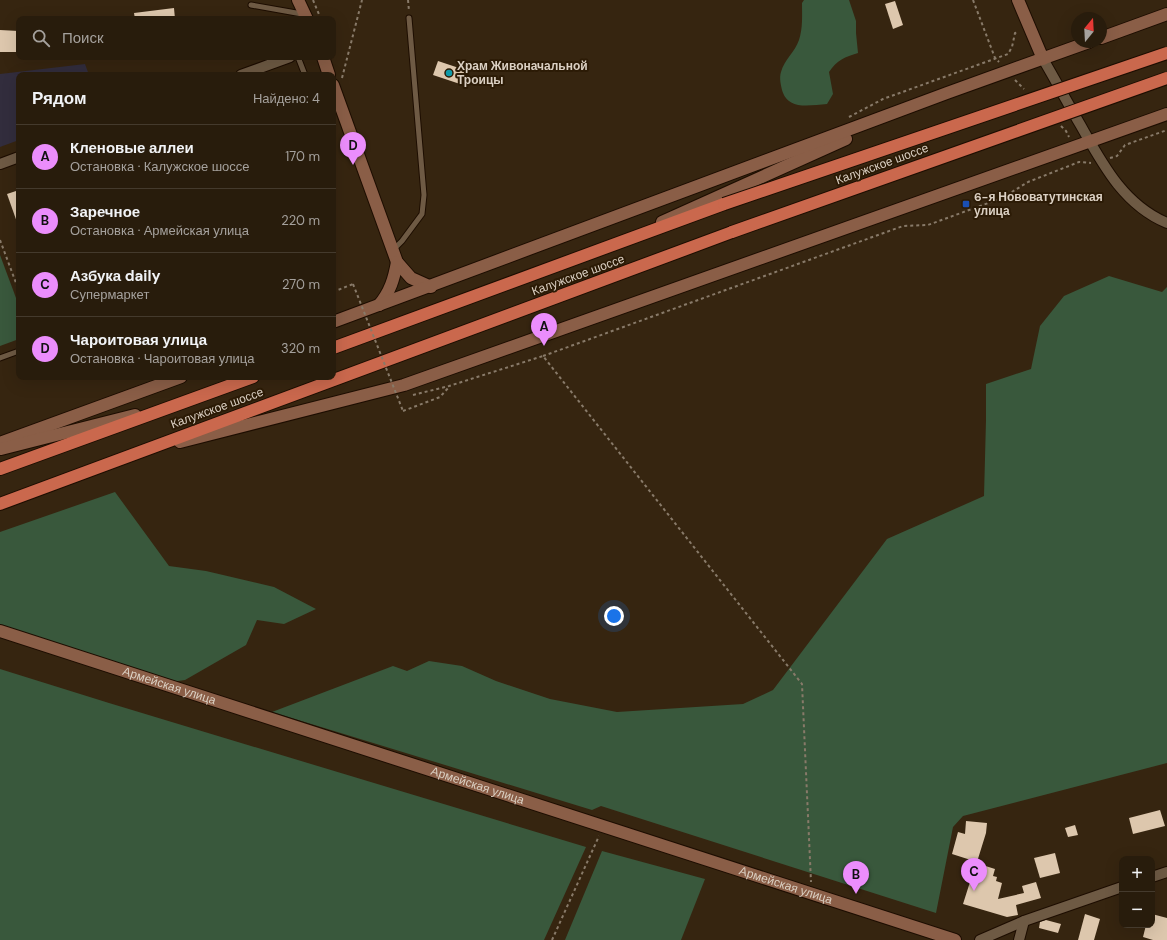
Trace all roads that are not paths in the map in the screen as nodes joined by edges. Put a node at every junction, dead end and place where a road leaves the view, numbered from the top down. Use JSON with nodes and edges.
{"nodes":[{"id":1,"x":298,"y":0,"type":"edge"},
{"id":2,"x":1018,"y":0,"type":"edge"},
{"id":3,"x":251,"y":5,"type":"dead end"},
{"id":4,"x":301,"y":16,"type":"edge"},
{"id":5,"x":306,"y":16,"type":"edge"},
{"id":6,"x":1165,"y":16,"type":"edge"},
{"id":7,"x":409,"y":18,"type":"road end"},
{"id":8,"x":1107,"y":36,"type":"edge"},
{"id":9,"x":1073,"y":48,"type":"edge"},
{"id":10,"x":1167,"y":52,"type":"edge"},
{"id":11,"x":1043,"y":59,"type":"junction"},
{"id":12,"x":283,"y":60,"type":"edge"},
{"id":13,"x":299,"y":60,"type":"edge"},
{"id":14,"x":324,"y":60,"type":"edge"},
{"id":15,"x":257,"y":72,"type":"edge"},
{"id":16,"x":304,"y":72,"type":"edge"},
{"id":17,"x":328,"y":72,"type":"edge"},
{"id":18,"x":1167,"y":78,"type":"edge"},
{"id":19,"x":338,"y":81,"type":"edge"},
{"id":20,"x":948,"y":93,"type":"junction"},
{"id":21,"x":1167,"y":114,"type":"edge"},
{"id":22,"x":1090,"y":141,"type":"junction"},
{"id":23,"x":16,"y":158,"type":"edge"},
{"id":24,"x":0,"y":164,"type":"edge"},
{"id":25,"x":1167,"y":223,"type":"edge"},
{"id":26,"x":392,"y":250,"type":"junction"},
{"id":27,"x":593,"y":253,"type":"junction"},
{"id":28,"x":397,"y":262,"type":"junction"},
{"id":29,"x":431,"y":286,"type":"junction"},
{"id":30,"x":378,"y":306,"type":"junction"},
{"id":31,"x":336,"y":321,"type":"edge"},
{"id":32,"x":336,"y":347,"type":"edge"},
{"id":33,"x":16,"y":352,"type":"edge"},
{"id":34,"x":0,"y":358,"type":"edge"},
{"id":35,"x":336,"y":379,"type":"edge"},
{"id":36,"x":173,"y":380,"type":"edge"},
{"id":37,"x":245,"y":380,"type":"edge"},
{"id":38,"x":334,"y":380,"type":"edge"},
{"id":39,"x":180,"y":404,"type":"junction"},
{"id":40,"x":0,"y":442,"type":"edge"},
{"id":41,"x":0,"y":450,"type":"edge"},
{"id":42,"x":140,"y":452,"type":"junction"},
{"id":43,"x":0,"y":470,"type":"edge"},
{"id":44,"x":0,"y":504,"type":"edge"},
{"id":45,"x":0,"y":631,"type":"edge"},
{"id":46,"x":1167,"y":872,"type":"edge"},
{"id":47,"x":1155,"y":876,"type":"edge"},
{"id":48,"x":1119,"y":888,"type":"edge"},
{"id":49,"x":1024,"y":921,"type":"junction"},
{"id":50,"x":955,"y":940,"type":"edge"},
{"id":51,"x":980,"y":940,"type":"edge"},
{"id":52,"x":1019,"y":940,"type":"edge"}],
"edges":[{"from":1,"to":5,"type":"street"},
{"from":2,"to":11,"type":"street"},
{"from":3,"to":4,"type":"lane"},
{"from":6,"to":8,"type":"street"},
{"from":7,"to":26,"type":"lane"},
{"from":9,"to":11,"type":"street"},
{"from":10,"to":27,"type":"highway","name":"Калужское шоссе","bridge":true},
{"from":11,"to":20,"type":"street"},
{"from":11,"to":22,"type":"street"},
{"from":12,"to":15,"type":"street"},
{"from":13,"to":16,"type":"lane"},
{"from":14,"to":17,"type":"street"},
{"from":18,"to":35,"type":"highway","name":"Калужское шоссе","bridge":true},
{"from":19,"to":26,"type":"street"},
{"from":20,"to":27,"type":"street"},
{"from":20,"to":29,"type":"street"},
{"from":21,"to":22,"type":"street"},
{"from":22,"to":25,"type":"street"},
{"from":22,"to":42,"type":"street"},
{"from":23,"to":24,"type":"street"},
{"from":26,"to":28,"type":"street"},
{"from":27,"to":32,"type":"highway","name":"Калужское шоссе"},
{"from":28,"to":29,"type":"street"},
{"from":28,"to":30,"type":"street"},
{"from":29,"to":30,"type":"street"},
{"from":30,"to":31,"type":"street"},
{"from":33,"to":34,"type":"lane"},
{"from":36,"to":40,"type":"street"},
{"from":37,"to":39,"type":"highway","name":"Калужское шоссе"},
{"from":38,"to":42,"type":"highway","name":"Калужское шоссе","bridge":true},
{"from":39,"to":41,"type":"street"},
{"from":39,"to":43,"type":"highway","name":"Калужское шоссе"},
{"from":42,"to":44,"type":"highway","name":"Калужское шоссе"},
{"from":45,"to":50,"type":"street","name":"Армейская улица"},
{"from":46,"to":47,"type":"street"},
{"from":48,"to":49,"type":"street"},
{"from":49,"to":51,"type":"street"},
{"from":49,"to":52,"type":"street"}]}
